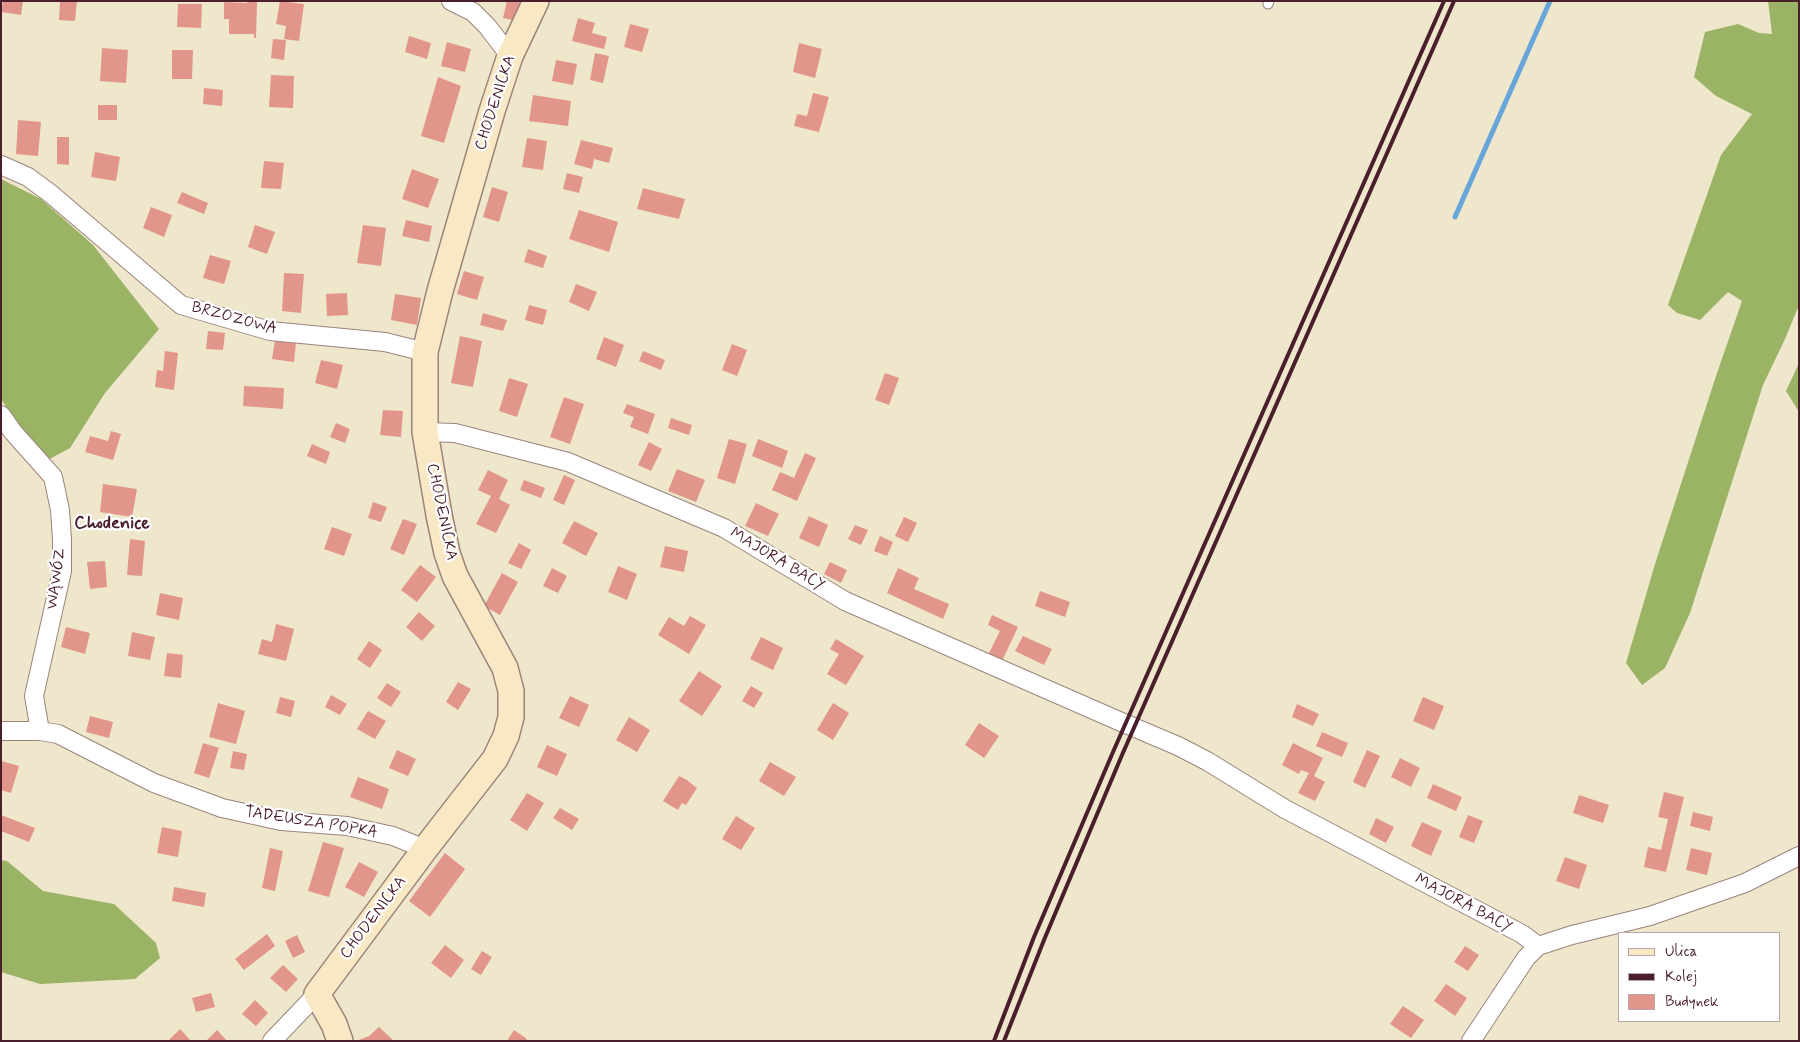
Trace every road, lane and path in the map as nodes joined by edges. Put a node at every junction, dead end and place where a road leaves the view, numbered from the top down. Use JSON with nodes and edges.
{"nodes":[{"id":1,"x":451,"y":1,"type":"edge"},
{"id":2,"x":536,"y":1,"type":"edge"},
{"id":3,"x":474,"y":6,"type":"edge"},
{"id":4,"x":510,"y":56,"type":"junction"},
{"id":5,"x":1,"y":165,"type":"edge"},
{"id":6,"x":425,"y":352,"type":"junction"},
{"id":7,"x":1,"y":415,"type":"edge"},
{"id":8,"x":425,"y":432,"type":"junction"},
{"id":9,"x":1,"y":731,"type":"edge"},
{"id":10,"x":40,"y":731,"type":"junction"},
{"id":11,"x":426,"y":848,"type":"junction"},
{"id":12,"x":1799,"y":856,"type":"edge"},
{"id":13,"x":1538,"y":946,"type":"junction"},
{"id":14,"x":317,"y":994,"type":"junction"},
{"id":15,"x":272,"y":1041,"type":"edge"},
{"id":16,"x":340,"y":1041,"type":"edge"},
{"id":17,"x":1471,"y":1041,"type":"edge"}],
"edges":[{"from":1,"to":3,"type":"street"},
{"from":2,"to":4,"type":"street","name":"CHODENICKA"},
{"from":3,"to":4,"type":"street"},
{"from":4,"to":6,"type":"street","name":"CHODENICKA"},
{"from":5,"to":6,"type":"street","name":"BRZOZOWA"},
{"from":6,"to":8,"type":"street","name":"CHODENICKA"},
{"from":7,"to":10,"type":"street","name":"WĄWÓZ"},
{"from":8,"to":11,"type":"street","name":"CHODENICKA"},
{"from":8,"to":13,"type":"street","name":"MAJORA BACY"},
{"from":9,"to":10,"type":"street","name":"TADEUSZA POPKA"},
{"from":10,"to":11,"type":"street","name":"TADEUSZA POPKA"},
{"from":11,"to":14,"type":"street","name":"CHODENICKA"},
{"from":12,"to":13,"type":"street"},
{"from":13,"to":17,"type":"street"},
{"from":14,"to":15,"type":"street"},
{"from":14,"to":16,"type":"street"}]}
